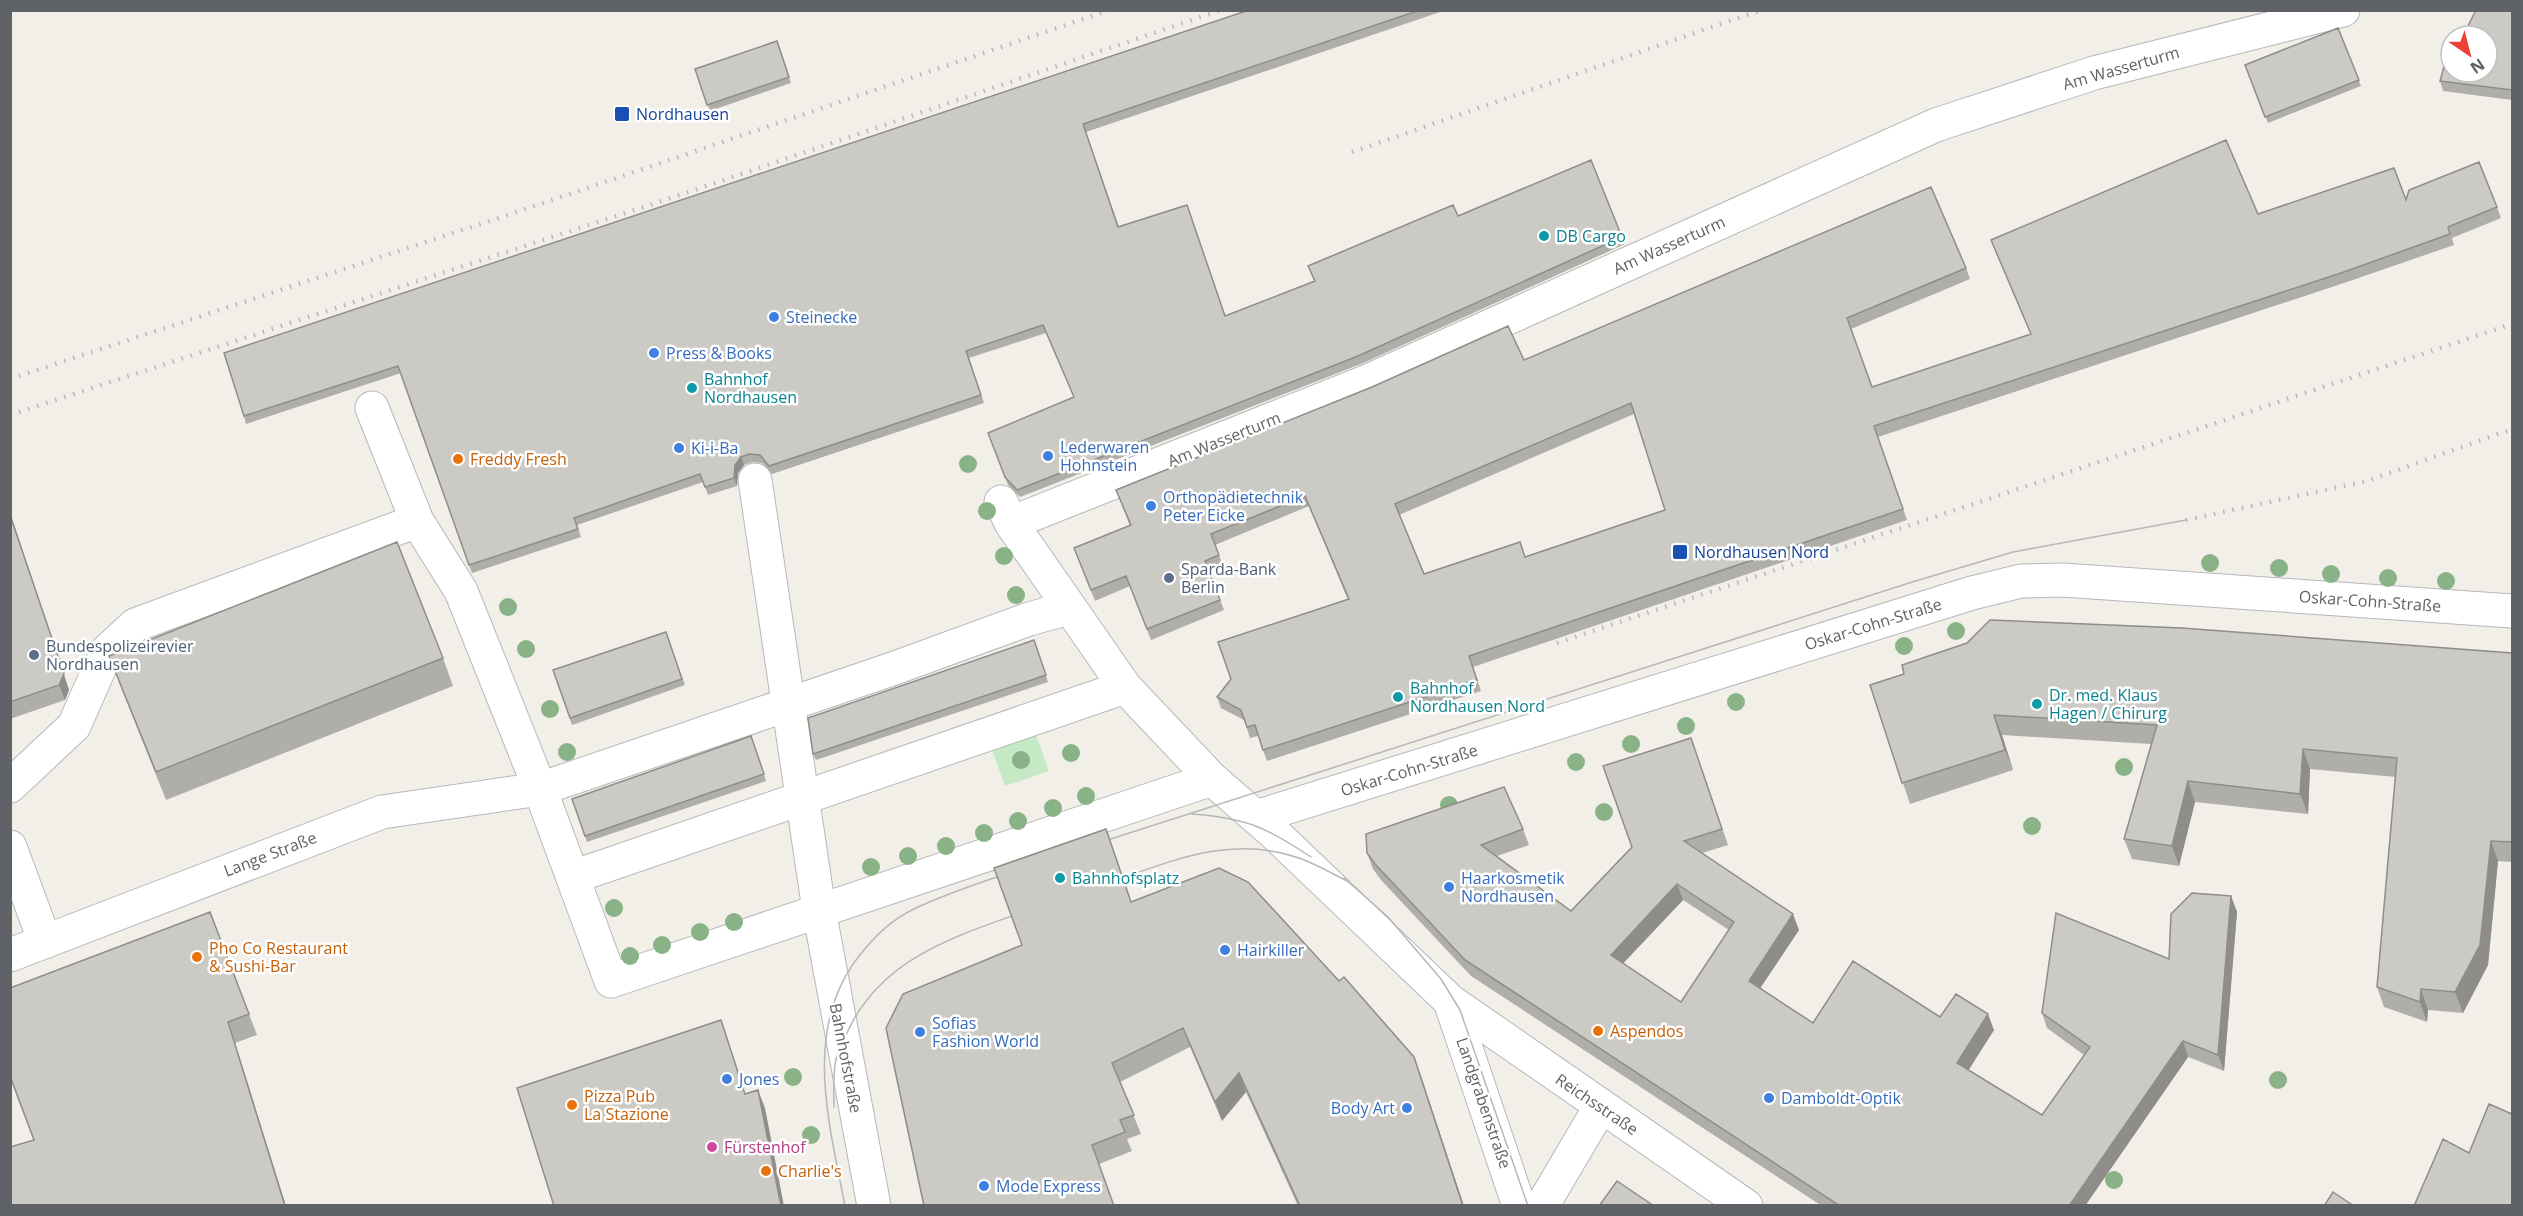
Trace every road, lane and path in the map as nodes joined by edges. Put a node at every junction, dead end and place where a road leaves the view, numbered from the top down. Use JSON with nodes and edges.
{"nodes":[{"id":1,"x":2343,"y":10,"type":"edge"},
{"id":2,"x":372,"y":408,"type":"dead end"},
{"id":3,"x":755,"y":480,"type":"dead end"},
{"id":4,"x":417,"y":521,"type":"junction"},
{"id":5,"x":1069,"y":608,"type":"junction"},
{"id":6,"x":2512,"y":611,"type":"edge"},
{"id":7,"x":1125,"y":687,"type":"junction"},
{"id":8,"x":788,"y":705,"type":"junction"},
{"id":9,"x":1212,"y":779,"type":"junction"},
{"id":10,"x":10,"y":786,"type":"edge"},
{"id":11,"x":540,"y":789,"type":"junction"},
{"id":12,"x":802,"y":798,"type":"junction"},
{"id":13,"x":1256,"y":817,"type":"junction"},
{"id":14,"x":10,"y":848,"type":"edge"},
{"id":15,"x":573,"y":877,"type":"junction"},
{"id":16,"x":819,"y":910,"type":"junction"},
{"id":17,"x":45,"y":942,"type":"junction"},
{"id":18,"x":10,"y":956,"type":"edge"},
{"id":19,"x":1450,"y":1001,"type":"junction"},
{"id":20,"x":1601,"y":1106,"type":"junction"},
{"id":21,"x":874,"y":1206,"type":"edge"},
{"id":22,"x":1519,"y":1206,"type":"edge"},
{"id":23,"x":1542,"y":1206,"type":"edge"},
{"id":24,"x":1746,"y":1206,"type":"edge"}],
"edges":[{"from":1,"to":5,"type":"street","name":"Am Wasserturm"},
{"from":2,"to":4,"type":"street"},
{"from":3,"to":8,"type":"street"},
{"from":4,"to":10,"type":"street"},
{"from":4,"to":11,"type":"street"},
{"from":5,"to":7,"type":"street"},
{"from":5,"to":8,"type":"street"},
{"from":6,"to":13,"type":"street","name":"Oskar-Cohn-Straße"},
{"from":7,"to":9,"type":"street"},
{"from":7,"to":12,"type":"street"},
{"from":8,"to":11,"type":"street"},
{"from":8,"to":12,"type":"street"},
{"from":9,"to":13,"type":"street"},
{"from":9,"to":16,"type":"street"},
{"from":11,"to":15,"type":"street"},
{"from":11,"to":17,"type":"street","name":"Lange Straße"},
{"from":12,"to":15,"type":"street"},
{"from":12,"to":16,"type":"street"},
{"from":13,"to":19,"type":"street"},
{"from":14,"to":17,"type":"street"},
{"from":15,"to":16,"type":"street"},
{"from":16,"to":21,"type":"street","name":"Bahnhofstraße"},
{"from":17,"to":18,"type":"street","name":"Lange Straße"},
{"from":19,"to":20,"type":"street","name":"Reichsstraße"},
{"from":19,"to":22,"type":"street","name":"Landgrabenstraße"},
{"from":20,"to":23,"type":"street"},
{"from":20,"to":24,"type":"street","name":"Reichsstraße"}]}
